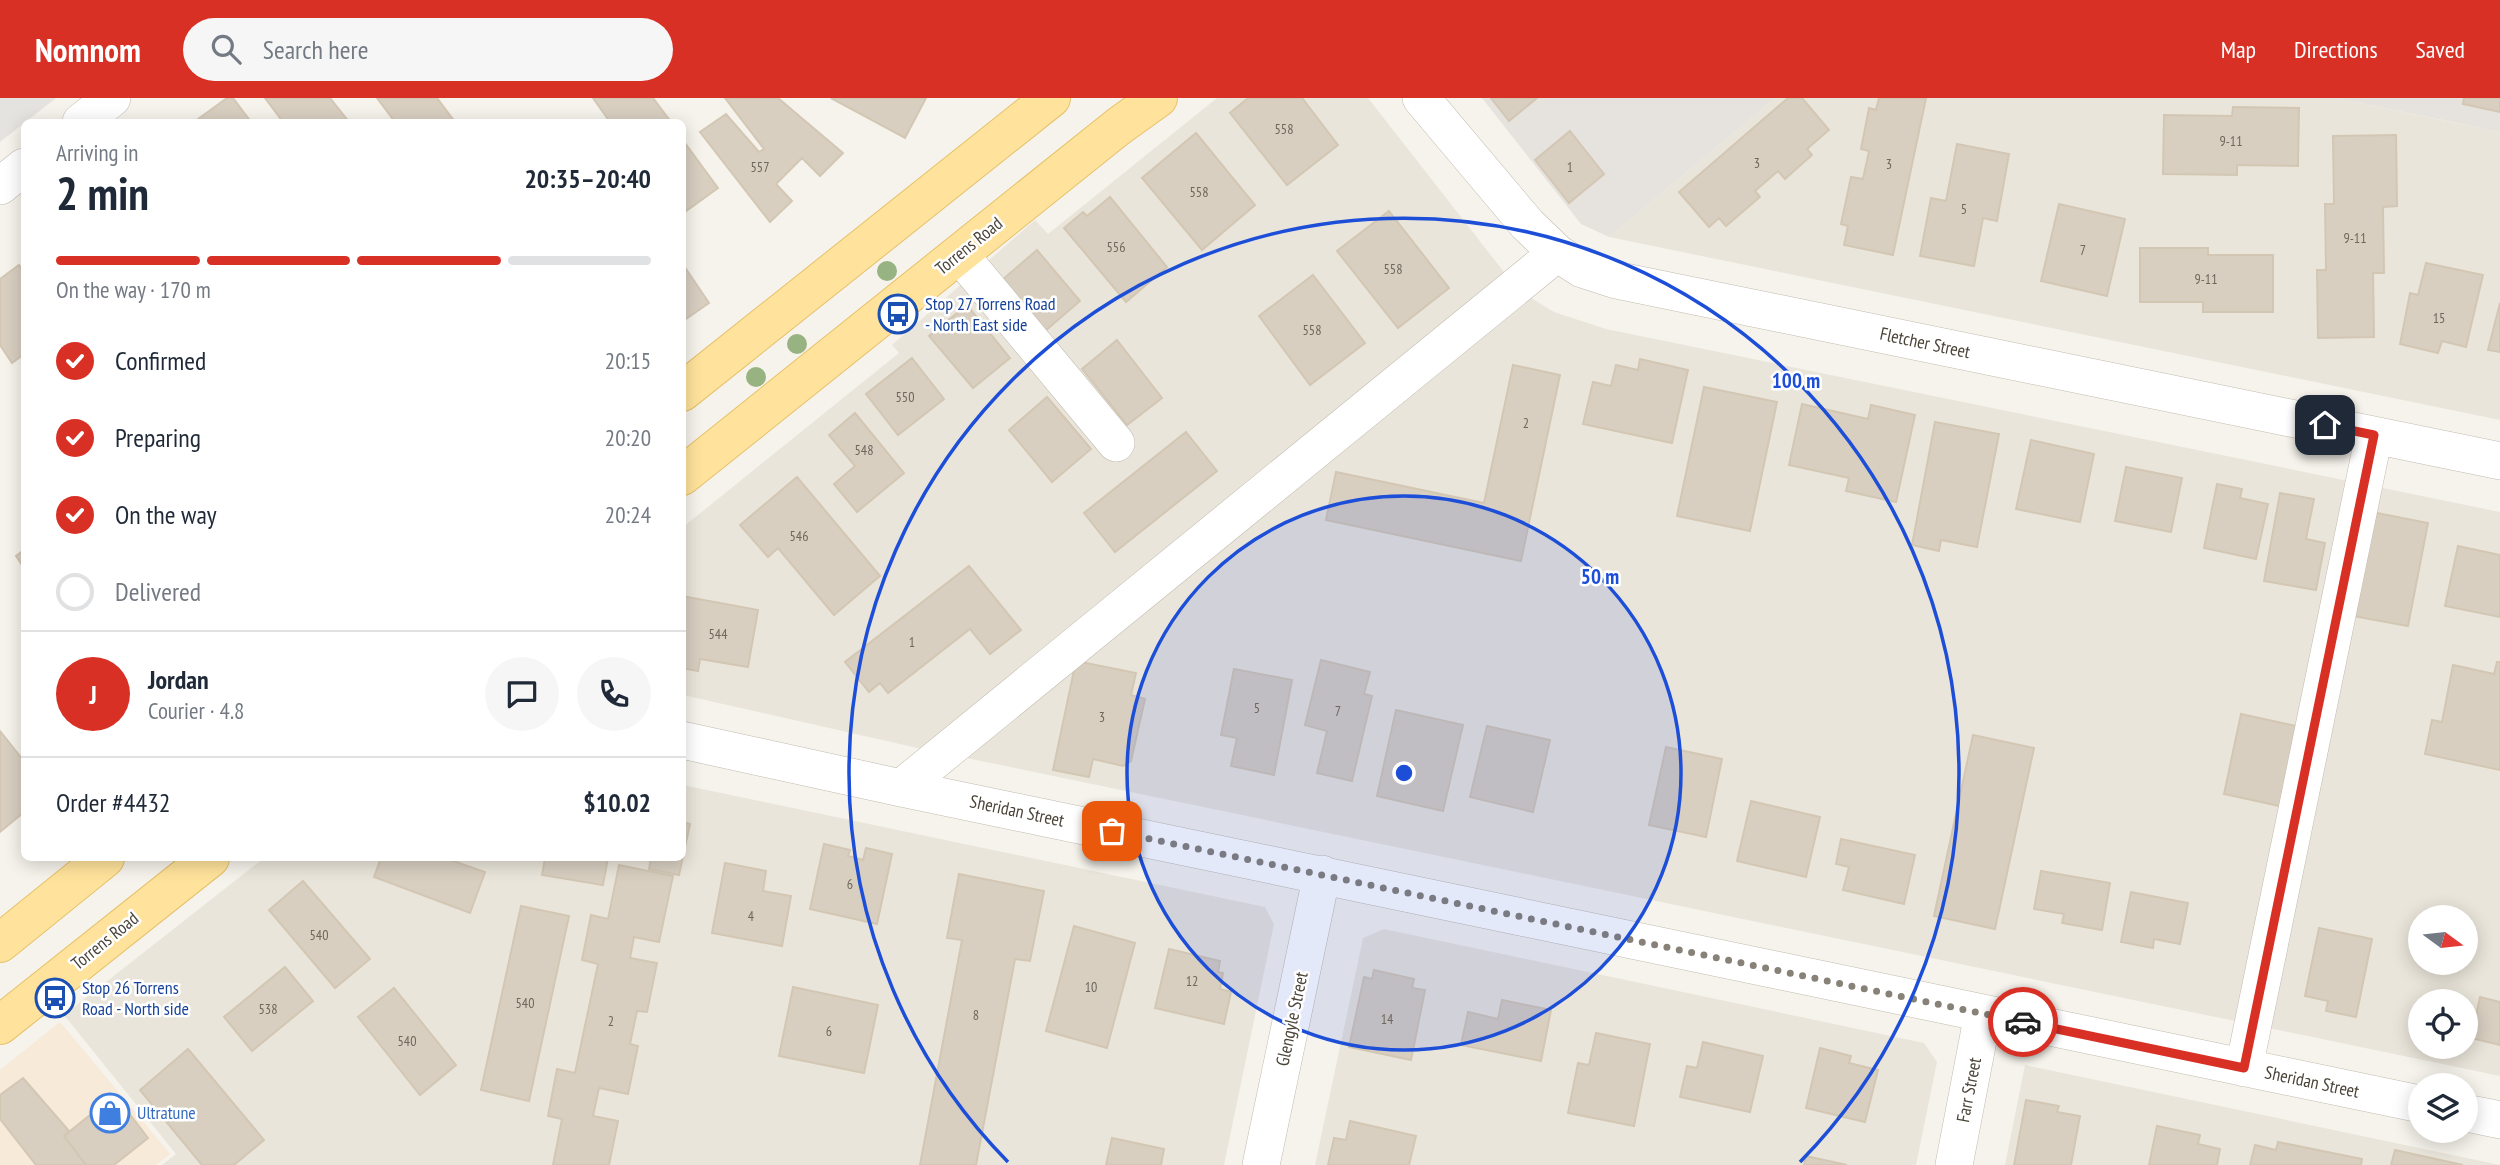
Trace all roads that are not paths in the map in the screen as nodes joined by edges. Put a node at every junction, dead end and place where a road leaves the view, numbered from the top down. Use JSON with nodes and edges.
{"nodes":[{"id":1,"x":112,"y":98,"type":"edge"},
{"id":2,"x":1051,"y":98,"type":"edge"},
{"id":3,"x":1421,"y":98,"type":"edge"},
{"id":4,"x":1155,"y":99,"type":"edge"},
{"id":5,"x":85,"y":119,"type":"edge"},
{"id":6,"x":21,"y":169,"type":"edge"},
{"id":7,"x":0,"y":186,"type":"edge"},
{"id":8,"x":1557,"y":253,"type":"junction"},
{"id":9,"x":959,"y":254,"type":"junction"},
{"id":10,"x":686,"y":389,"type":"edge"},
{"id":11,"x":2374,"y":435,"type":"junction"},
{"id":12,"x":1116,"y":443,"type":"dead end"},
{"id":13,"x":2500,"y":461,"type":"edge"},
{"id":14,"x":686,"y":472,"type":"edge"},
{"id":15,"x":686,"y":741,"type":"edge"},
{"id":16,"x":901,"y":788,"type":"junction"},
{"id":17,"x":101,"y":861,"type":"edge"},
{"id":18,"x":206,"y":861,"type":"edge"},
{"id":19,"x":1322,"y":874,"type":"junction"},
{"id":20,"x":0,"y":943,"type":"edge"},
{"id":21,"x":1983,"y":1014,"type":"junction"},
{"id":22,"x":0,"y":1025,"type":"edge"},
{"id":23,"x":2244,"y":1068,"type":"junction"},
{"id":24,"x":2408,"y":1102,"type":"edge"},
{"id":25,"x":2478,"y":1115,"type":"edge"},
{"id":26,"x":2500,"y":1120,"type":"edge"},
{"id":27,"x":1261,"y":1165,"type":"edge"},
{"id":28,"x":1954,"y":1165,"type":"edge"}],
"edges":[{"from":1,"to":5,"type":"street"},
{"from":2,"to":10,"type":"main road"},
{"from":3,"to":8,"type":"street","name":"Fletcher Street"},
{"from":4,"to":9,"type":"main road","name":"Torrens Road"},
{"from":6,"to":7,"type":"street"},
{"from":8,"to":11,"type":"street","name":"Fletcher Street"},
{"from":8,"to":16,"type":"street"},
{"from":9,"to":12,"type":"street"},
{"from":9,"to":14,"type":"main road","name":"Torrens Road"},
{"from":11,"to":13,"type":"street","name":"Fletcher Street"},
{"from":11,"to":23,"type":"street"},
{"from":15,"to":16,"type":"street","name":"Sheridan Street"},
{"from":16,"to":19,"type":"street","name":"Sheridan Street"},
{"from":17,"to":20,"type":"main road"},
{"from":18,"to":22,"type":"main road","name":"Torrens Road"},
{"from":19,"to":21,"type":"street","name":"Sheridan Street"},
{"from":19,"to":27,"type":"street","name":"Glengyle Street"},
{"from":21,"to":23,"type":"street","name":"Sheridan Street"},
{"from":21,"to":28,"type":"street","name":"Farr Street"},
{"from":23,"to":24,"type":"street","name":"Sheridan Street"},
{"from":25,"to":26,"type":"street"}]}
